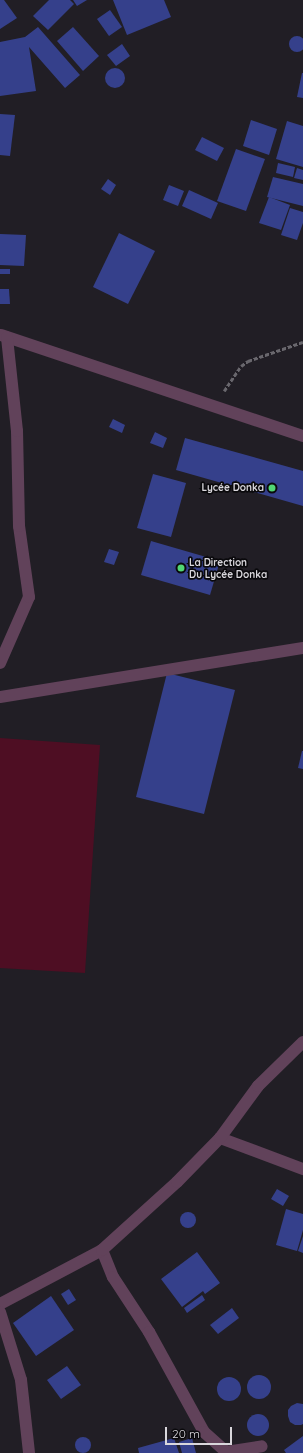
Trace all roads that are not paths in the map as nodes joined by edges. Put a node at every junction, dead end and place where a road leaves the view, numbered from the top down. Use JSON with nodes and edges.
{"nodes":[{"id":1,"x":4,"y":336,"type":"edge"},
{"id":2,"x":303,"y":436,"type":"edge"},
{"id":3,"x":303,"y":648,"type":"edge"},
{"id":4,"x":0,"y":663,"type":"edge"},
{"id":5,"x":0,"y":697,"type":"edge"},
{"id":6,"x":303,"y":1042,"type":"edge"},
{"id":7,"x":220,"y":1138,"type":"junction"},
{"id":8,"x":303,"y":1170,"type":"edge"},
{"id":9,"x":102,"y":1250,"type":"junction"},
{"id":10,"x":0,"y":1304,"type":"edge"},
{"id":11,"x":0,"y":1312,"type":"edge"},
{"id":12,"x":262,"y":1446,"type":"dead end"},
{"id":13,"x":29,"y":1453,"type":"edge"}],
"edges":[{"from":1,"to":2,"type":"street"},
{"from":1,"to":4,"type":"street"},
{"from":3,"to":5,"type":"street"},
{"from":6,"to":7,"type":"street"},
{"from":7,"to":8,"type":"street"},
{"from":7,"to":9,"type":"street"},
{"from":9,"to":10,"type":"street"},
{"from":9,"to":12,"type":"street"},
{"from":11,"to":13,"type":"street"}]}
